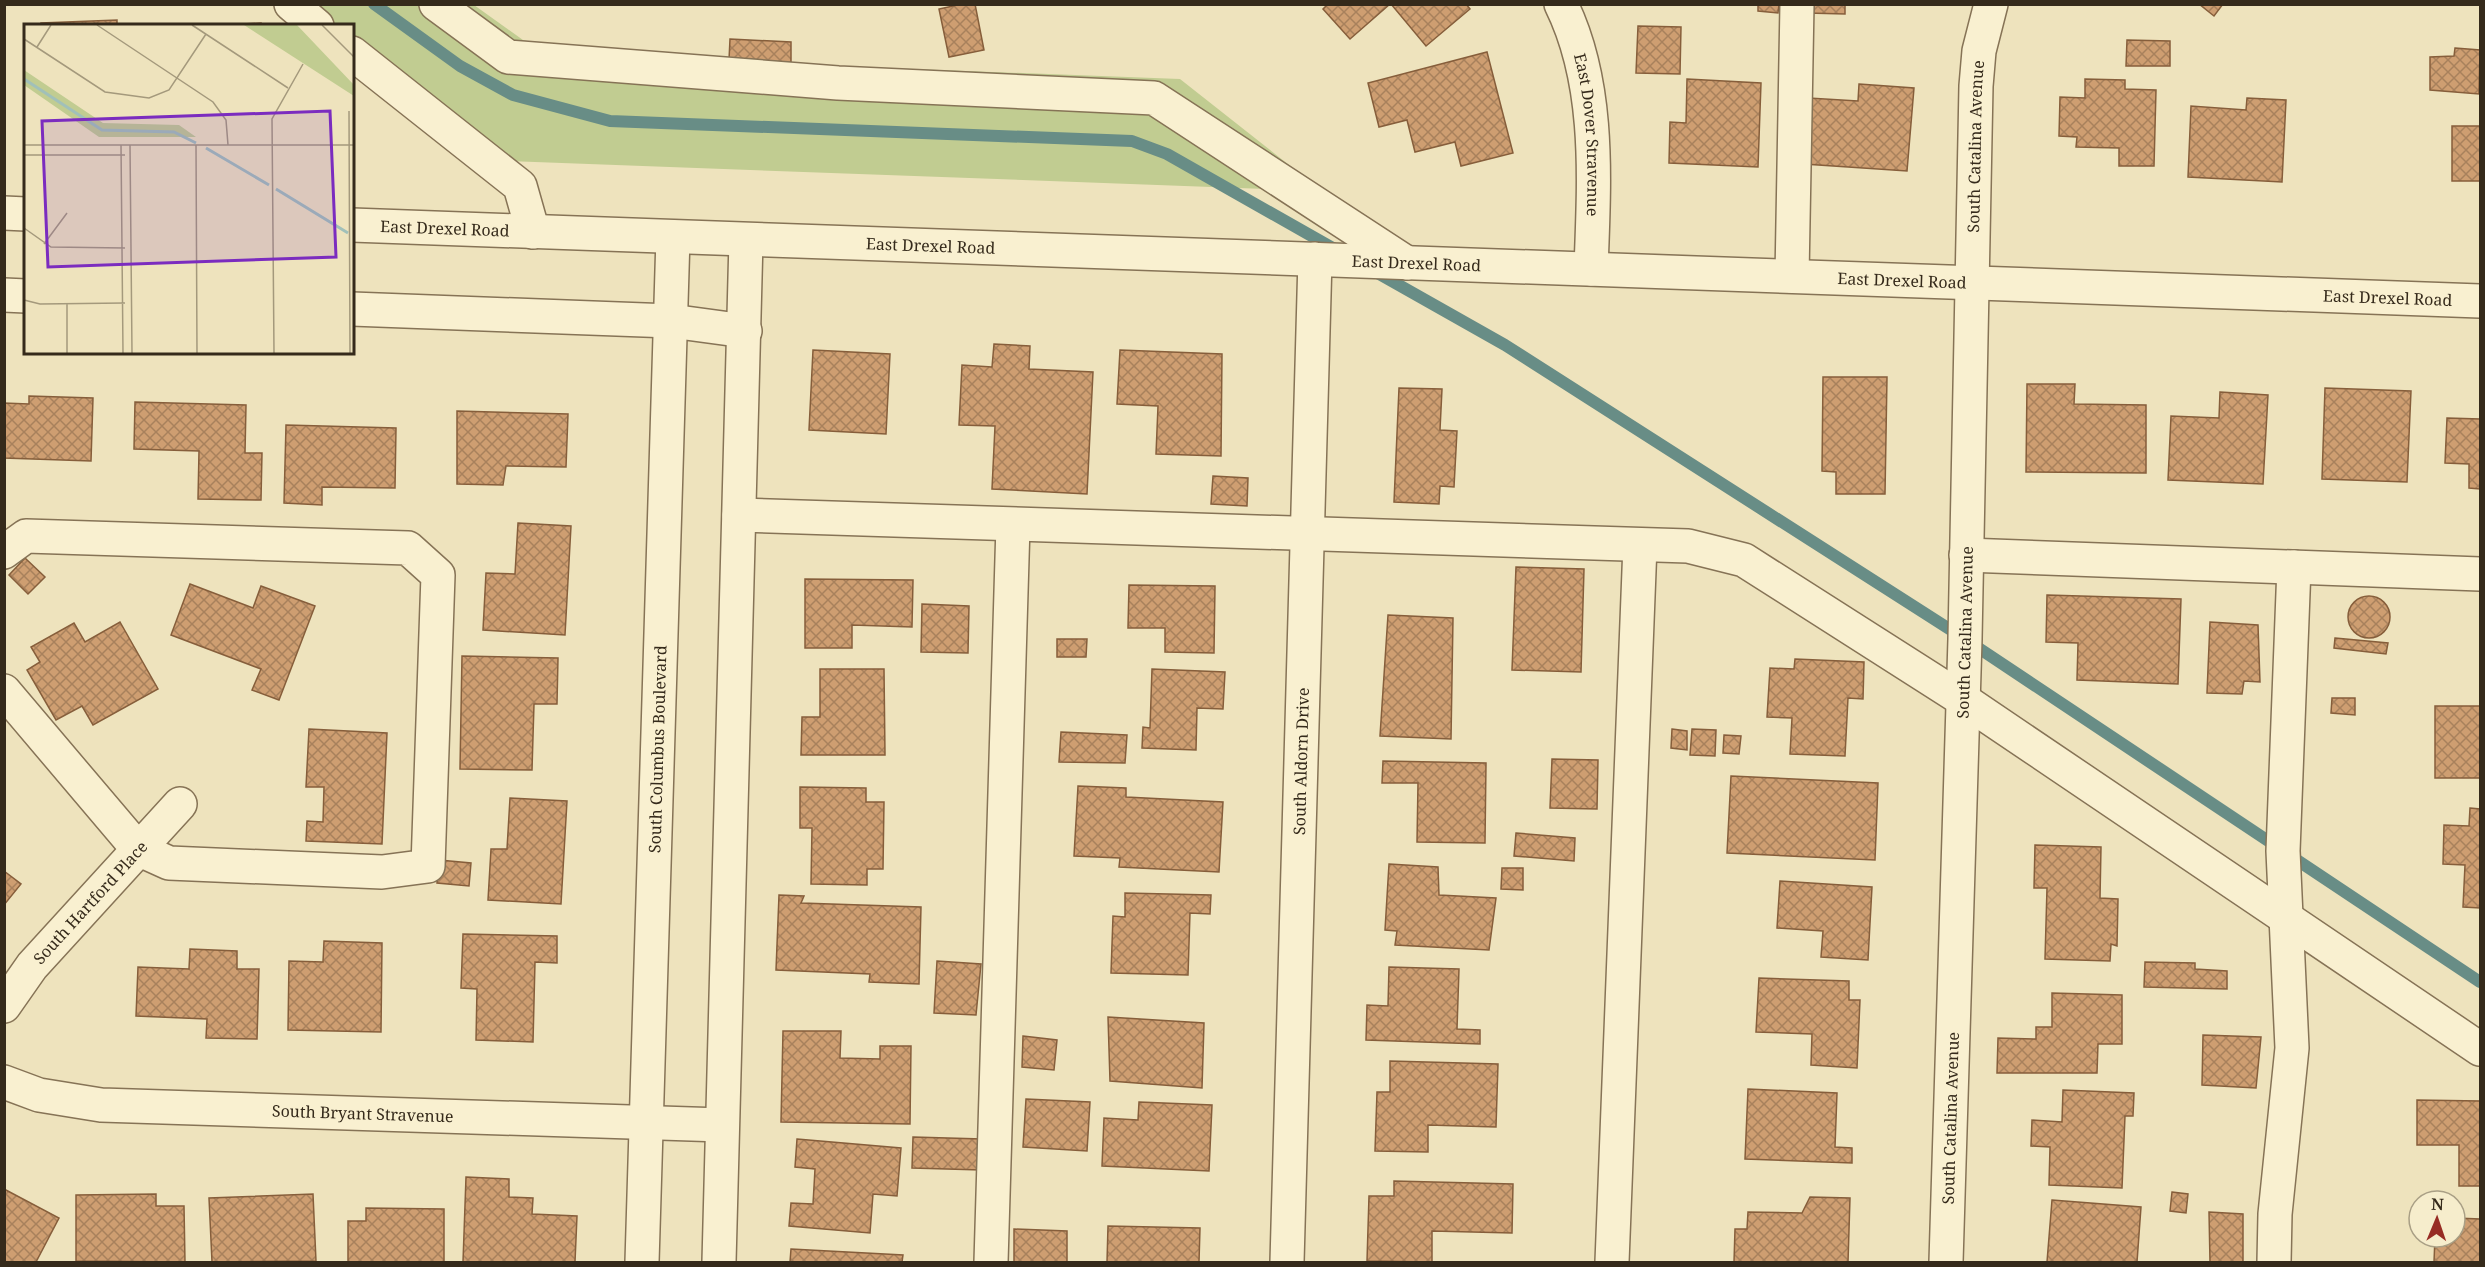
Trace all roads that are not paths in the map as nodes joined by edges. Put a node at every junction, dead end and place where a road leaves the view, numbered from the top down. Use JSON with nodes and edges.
{"nodes":[{"id":1,"x":291,"y":4,"type":"edge"},
{"id":2,"x":436,"y":4,"type":"edge"},
{"id":3,"x":1561,"y":4,"type":"edge"},
{"id":4,"x":1797,"y":4,"type":"edge"},
{"id":5,"x":1990,"y":4,"type":"edge"},
{"id":6,"x":315,"y":24,"type":"edge"},
{"id":7,"x":354,"y":55,"type":"edge"},
{"id":8,"x":4,"y":213,"type":"edge"},
{"id":9,"x":24,"y":214,"type":"edge"},
{"id":10,"x":354,"y":225,"type":"edge"},
{"id":11,"x":533,"y":232,"type":"junction"},
{"id":12,"x":673,"y":237,"type":"junction"},
{"id":13,"x":746,"y":240,"type":"junction"},
{"id":14,"x":1315,"y":259,"type":"junction"},
{"id":15,"x":1408,"y":264,"type":"junction"},
{"id":16,"x":1591,"y":269,"type":"junction"},
{"id":17,"x":1792,"y":276,"type":"junction"},
{"id":18,"x":1972,"y":283,"type":"junction"},
{"id":19,"x":4,"y":295,"type":"edge"},
{"id":20,"x":24,"y":296,"type":"edge"},
{"id":21,"x":2481,"y":301,"type":"edge"},
{"id":22,"x":354,"y":309,"type":"edge"},
{"id":23,"x":671,"y":321,"type":"junction"},
{"id":24,"x":745,"y":331,"type":"junction"},
{"id":25,"x":739,"y":515,"type":"junction"},
{"id":26,"x":1013,"y":525,"type":"junction"},
{"id":27,"x":1308,"y":535,"type":"junction"},
{"id":28,"x":1640,"y":544,"type":"junction"},
{"id":29,"x":4,"y":552,"type":"edge"},
{"id":30,"x":1966,"y":555,"type":"junction"},
{"id":31,"x":2294,"y":567,"type":"junction"},
{"id":32,"x":2481,"y":574,"type":"edge"},
{"id":33,"x":4,"y":691,"type":"edge"},
{"id":34,"x":1962,"y":699,"type":"junction"},
{"id":35,"x":180,"y":804,"type":"dead end"},
{"id":36,"x":138,"y":849,"type":"junction"},
{"id":37,"x":2285,"y":916,"type":"junction"},
{"id":38,"x":4,"y":1006,"type":"edge"},
{"id":39,"x":2481,"y":1049,"type":"edge"},
{"id":40,"x":4,"y":1082,"type":"edge"},
{"id":41,"x":647,"y":1123,"type":"junction"},
{"id":42,"x":722,"y":1125,"type":"junction"},
{"id":43,"x":642,"y":1263,"type":"edge"},
{"id":44,"x":719,"y":1263,"type":"edge"},
{"id":45,"x":991,"y":1263,"type":"edge"},
{"id":46,"x":1287,"y":1263,"type":"edge"},
{"id":47,"x":1612,"y":1263,"type":"edge"},
{"id":48,"x":1946,"y":1263,"type":"edge"},
{"id":49,"x":2274,"y":1263,"type":"edge"}],
"edges":[{"from":1,"to":6,"type":"street"},
{"from":2,"to":15,"type":"street"},
{"from":3,"to":16,"type":"street","name":"East Dover Stravenue"},
{"from":4,"to":17,"type":"street"},
{"from":5,"to":18,"type":"street","name":"South Catalina Avenue"},
{"from":7,"to":11,"type":"street"},
{"from":8,"to":9,"type":"street"},
{"from":10,"to":11,"type":"street","name":"East Drexel Road"},
{"from":11,"to":12,"type":"street","name":"East Drexel Road"},
{"from":12,"to":13,"type":"street","name":"East Drexel Road"},
{"from":12,"to":23,"type":"street","name":"South Columbus Boulevard"},
{"from":13,"to":14,"type":"street","name":"East Drexel Road"},
{"from":13,"to":24,"type":"street"},
{"from":14,"to":15,"type":"street","name":"East Drexel Road"},
{"from":14,"to":27,"type":"street","name":"South Aldorn Drive"},
{"from":15,"to":16,"type":"street","name":"East Drexel Road"},
{"from":16,"to":17,"type":"street","name":"East Drexel Road"},
{"from":17,"to":18,"type":"street","name":"East Drexel Road"},
{"from":18,"to":21,"type":"street","name":"East Drexel Road"},
{"from":18,"to":30,"type":"street","name":"South Catalina Avenue"},
{"from":19,"to":20,"type":"street"},
{"from":22,"to":23,"type":"street"},
{"from":23,"to":24,"type":"street"},
{"from":23,"to":41,"type":"street","name":"South Columbus Boulevard"},
{"from":24,"to":25,"type":"street"},
{"from":25,"to":26,"type":"street"},
{"from":25,"to":42,"type":"street"},
{"from":26,"to":27,"type":"street"},
{"from":26,"to":45,"type":"street"},
{"from":27,"to":28,"type":"street"},
{"from":27,"to":46,"type":"street","name":"South Aldorn Drive"},
{"from":28,"to":34,"type":"street"},
{"from":28,"to":47,"type":"street"},
{"from":29,"to":36,"type":"street"},
{"from":30,"to":31,"type":"street"},
{"from":30,"to":34,"type":"street","name":"South Catalina Avenue"},
{"from":31,"to":32,"type":"street"},
{"from":31,"to":37,"type":"street"},
{"from":33,"to":36,"type":"street"},
{"from":34,"to":37,"type":"street"},
{"from":34,"to":48,"type":"street","name":"South Catalina Avenue"},
{"from":35,"to":36,"type":"street","name":"South Hartford Place"},
{"from":36,"to":38,"type":"street","name":"South Hartford Place"},
{"from":37,"to":39,"type":"street"},
{"from":37,"to":49,"type":"street"},
{"from":40,"to":41,"type":"street","name":"South Bryant Stravenue"},
{"from":41,"to":42,"type":"street","name":"South Bryant Stravenue"},
{"from":41,"to":43,"type":"street","name":"South Columbus Boulevard"},
{"from":42,"to":44,"type":"street"}]}
